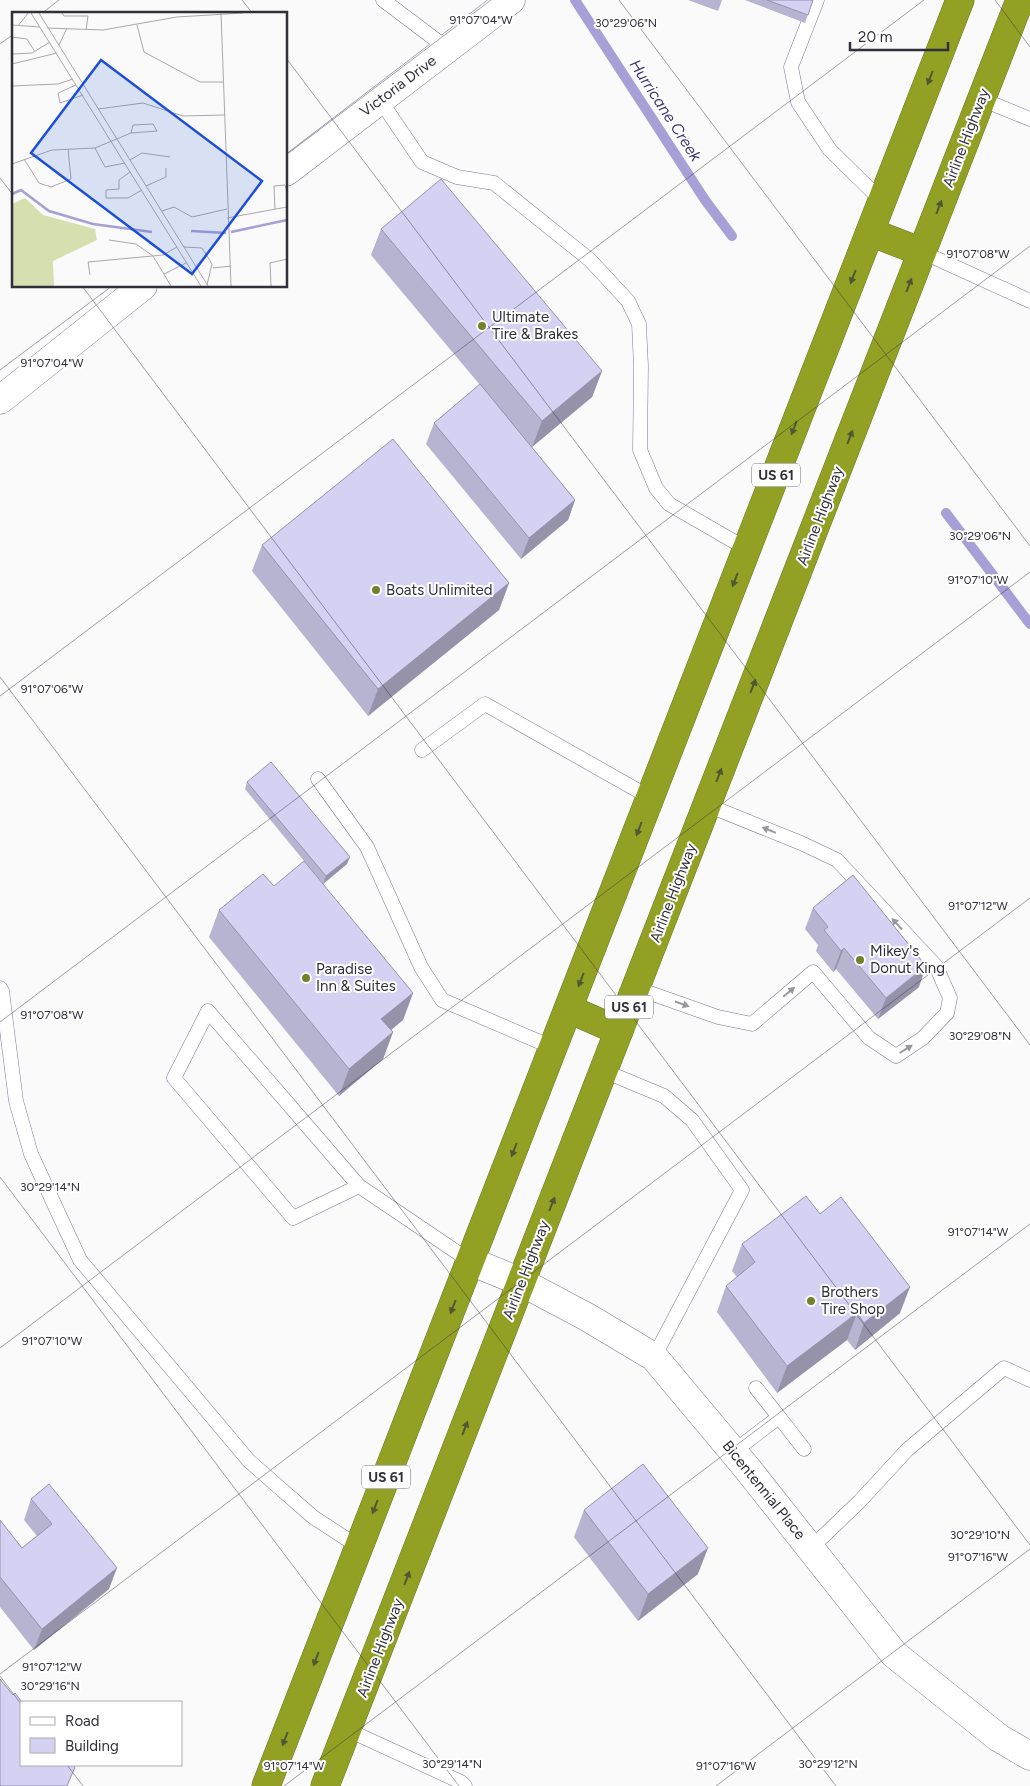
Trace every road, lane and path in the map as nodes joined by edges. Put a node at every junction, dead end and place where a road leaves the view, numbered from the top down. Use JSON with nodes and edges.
{"nodes":[{"id":1,"x":383,"y":0,"type":"edge"},
{"id":2,"x":511,"y":0,"type":"edge"},
{"id":3,"x":817,"y":0,"type":"edge"},
{"id":4,"x":960,"y":0,"type":"edge"},
{"id":5,"x":1020,"y":0,"type":"edge"},
{"id":6,"x":448,"y":49,"type":"junction"},
{"id":7,"x":981,"y":99,"type":"junction"},
{"id":8,"x":380,"y":100,"type":"junction"},
{"id":9,"x":1030,"y":118,"type":"edge"},
{"id":10,"x":288,"y":170,"type":"edge"},
{"id":11,"x":882,"y":201,"type":"junction"},
{"id":12,"x":870,"y":232,"type":"junction"},
{"id":13,"x":922,"y":252,"type":"junction"},
{"id":14,"x":140,"y":288,"type":"edge"},
{"id":15,"x":1030,"y":301,"type":"edge"},
{"id":16,"x":0,"y":400,"type":"edge"},
{"id":17,"x":747,"y":549,"type":"junction"},
{"id":18,"x":422,"y":750,"type":"dead end"},
{"id":19,"x":318,"y":778,"type":"dead end"},
{"id":20,"x":651,"y":798,"type":"junction"},
{"id":21,"x":707,"y":805,"type":"junction"},
{"id":22,"x":0,"y":988,"type":"edge"},
{"id":23,"x":636,"y":988,"type":"junction"},
{"id":24,"x":569,"y":1009,"type":"junction"},
{"id":25,"x":619,"y":1031,"type":"junction"},
{"id":26,"x":554,"y":1048,"type":"junction"},
{"id":27,"x":604,"y":1071,"type":"junction"},
{"id":28,"x":359,"y":1186,"type":"junction"},
{"id":29,"x":470,"y":1261,"type":"junction"},
{"id":30,"x":521,"y":1282,"type":"junction"},
{"id":31,"x":654,"y":1357,"type":"junction"},
{"id":32,"x":1030,"y":1380,"type":"edge"},
{"id":33,"x":756,"y":1388,"type":"dead end"},
{"id":34,"x":779,"y":1417,"type":"junction"},
{"id":35,"x":804,"y":1449,"type":"dead end"},
{"id":36,"x":733,"y":1452,"type":"junction"},
{"id":37,"x":359,"y":1547,"type":"junction"},
{"id":38,"x":810,"y":1548,"type":"junction"},
{"id":39,"x":348,"y":1730,"type":"junction"},
{"id":40,"x":1030,"y":1756,"type":"edge"},
{"id":41,"x":266,"y":1786,"type":"edge"},
{"id":42,"x":325,"y":1786,"type":"edge"},
{"id":43,"x":465,"y":1786,"type":"edge"}],
"edges":[{"from":1,"to":6,"type":"lane"},
{"from":2,"to":6,"type":"street","name":"Victoria Drive"},
{"from":3,"to":11,"type":"lane"},
{"from":4,"to":11,"type":"highway","number":"US 61","one_way":true},
{"from":5,"to":7,"type":"highway","name":"Airline Highway","number":"US 61"},
{"from":6,"to":8,"type":"street","name":"Victoria Drive"},
{"from":7,"to":9,"type":"lane"},
{"from":13,"to":7,"type":"highway","name":"Airline Highway","number":"US 61","one_way":true},
{"from":8,"to":10,"type":"street","name":"Victoria Drive"},
{"from":8,"to":17,"type":"lane"},
{"from":11,"to":12,"type":"highway","number":"US 61"},
{"from":12,"to":13,"type":"highway"},
{"from":12,"to":17,"type":"highway","number":"US 61","one_way":true},
{"from":13,"to":15,"type":"lane"},
{"from":21,"to":13,"type":"highway","name":"Airline Highway","number":"US 61","one_way":true},
{"from":14,"to":16,"type":"street"},
{"from":17,"to":20,"type":"highway","number":"US 61","one_way":true},
{"from":18,"to":20,"type":"lane"},
{"from":19,"to":26,"type":"lane"},
{"from":20,"to":24,"type":"highway","number":"US 61","one_way":true},
{"from":21,"to":23,"type":"highway","name":"Airline Highway","number":"US 61"},
{"from":23,"to":21,"type":"lane","one_way":true},
{"from":22,"to":37,"type":"lane"},
{"from":23,"to":25,"type":"highway","name":"Airline Highway","number":"US 61"},
{"from":24,"to":25,"type":"highway"},
{"from":24,"to":26,"type":"highway","number":"US 61"},
{"from":25,"to":27,"type":"highway","name":"Airline Highway","number":"US 61"},
{"from":26,"to":29,"type":"highway","number":"US 61","one_way":true},
{"from":30,"to":27,"type":"highway","name":"Airline Highway","number":"US 61","one_way":true},
{"from":27,"to":31,"type":"lane"},
{"from":28,"to":28,"type":"lane"},
{"from":28,"to":29,"type":"lane"},
{"from":29,"to":30,"type":"street","name":"Bicentennial Place"},
{"from":29,"to":37,"type":"highway","number":"US 61","one_way":true},
{"from":30,"to":31,"type":"street","name":"Bicentennial Place"},
{"from":39,"to":30,"type":"highway","name":"Airline Highway","number":"US 61","one_way":true},
{"from":31,"to":36,"type":"street","name":"Bicentennial Place"},
{"from":32,"to":38,"type":"lane"},
{"from":33,"to":34,"type":"lane"},
{"from":34,"to":35,"type":"lane"},
{"from":34,"to":36,"type":"lane"},
{"from":36,"to":38,"type":"street","name":"Bicentennial Place"},
{"from":37,"to":41,"type":"highway","number":"US 61","one_way":true},
{"from":38,"to":40,"type":"street","name":"Bicentennial Place"},
{"from":39,"to":42,"type":"highway","name":"Airline Highway","number":"US 61"},
{"from":39,"to":43,"type":"lane"}]}
